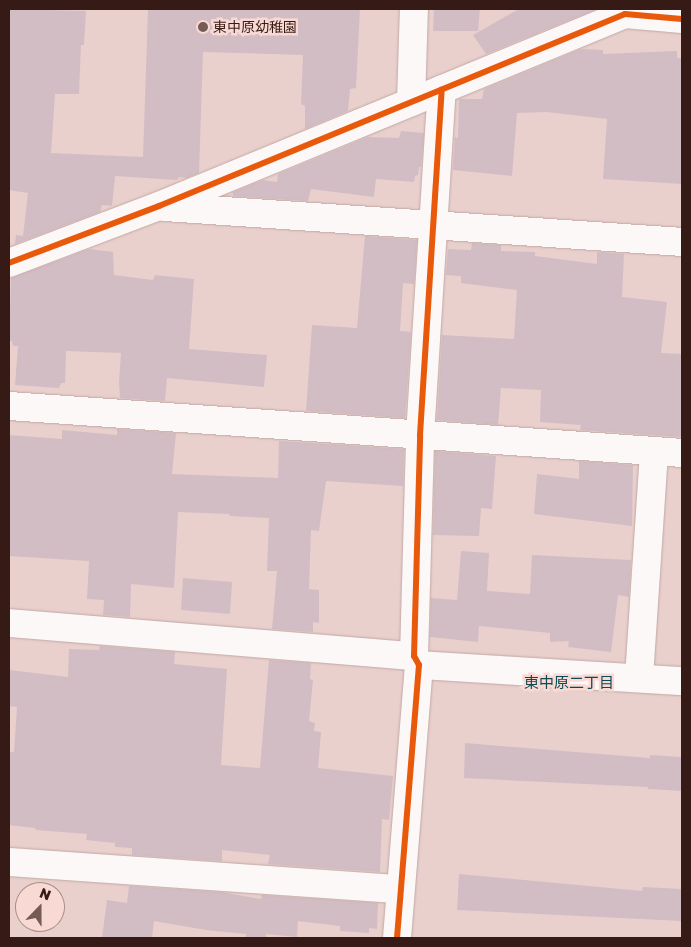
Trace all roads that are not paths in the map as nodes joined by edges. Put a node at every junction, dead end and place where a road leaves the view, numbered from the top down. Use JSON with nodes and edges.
{"nodes":[{"id":1,"x":414,"y":9,"type":"edge"},
{"id":2,"x":631,"y":11,"type":"edge"},
{"id":3,"x":682,"y":19,"type":"edge"},
{"id":4,"x":442,"y":90,"type":"junction"},
{"id":5,"x":411,"y":102,"type":"junction"},
{"id":6,"x":159,"y":206,"type":"junction"},
{"id":7,"x":432,"y":225,"type":"junction"},
{"id":8,"x":682,"y":242,"type":"edge"},
{"id":9,"x":9,"y":262,"type":"edge"},
{"id":10,"x":9,"y":406,"type":"edge"},
{"id":11,"x":420,"y":435,"type":"junction"},
{"id":12,"x":654,"y":451,"type":"junction"},
{"id":13,"x":682,"y":453,"type":"edge"},
{"id":14,"x":9,"y":623,"type":"edge"},
{"id":15,"x":416,"y":661,"type":"junction"},
{"id":16,"x":639,"y":678,"type":"junction"},
{"id":17,"x":682,"y":681,"type":"edge"},
{"id":18,"x":9,"y":862,"type":"edge"},
{"id":19,"x":400,"y":889,"type":"junction"},
{"id":20,"x":397,"y":938,"type":"edge"}],
"edges":[{"from":1,"to":5,"type":"street"},
{"from":2,"to":3,"type":"street"},
{"from":2,"to":4,"type":"street"},
{"from":4,"to":5,"type":"street"},
{"from":4,"to":7,"type":"street"},
{"from":5,"to":6,"type":"street"},
{"from":6,"to":7,"type":"street"},
{"from":6,"to":9,"type":"street"},
{"from":7,"to":8,"type":"street"},
{"from":7,"to":11,"type":"street"},
{"from":10,"to":11,"type":"street"},
{"from":11,"to":12,"type":"street"},
{"from":11,"to":15,"type":"street"},
{"from":12,"to":13,"type":"street"},
{"from":12,"to":16,"type":"street"},
{"from":14,"to":15,"type":"street"},
{"from":15,"to":16,"type":"street"},
{"from":15,"to":19,"type":"street"},
{"from":16,"to":17,"type":"street"},
{"from":18,"to":19,"type":"street"},
{"from":19,"to":20,"type":"street"}]}
